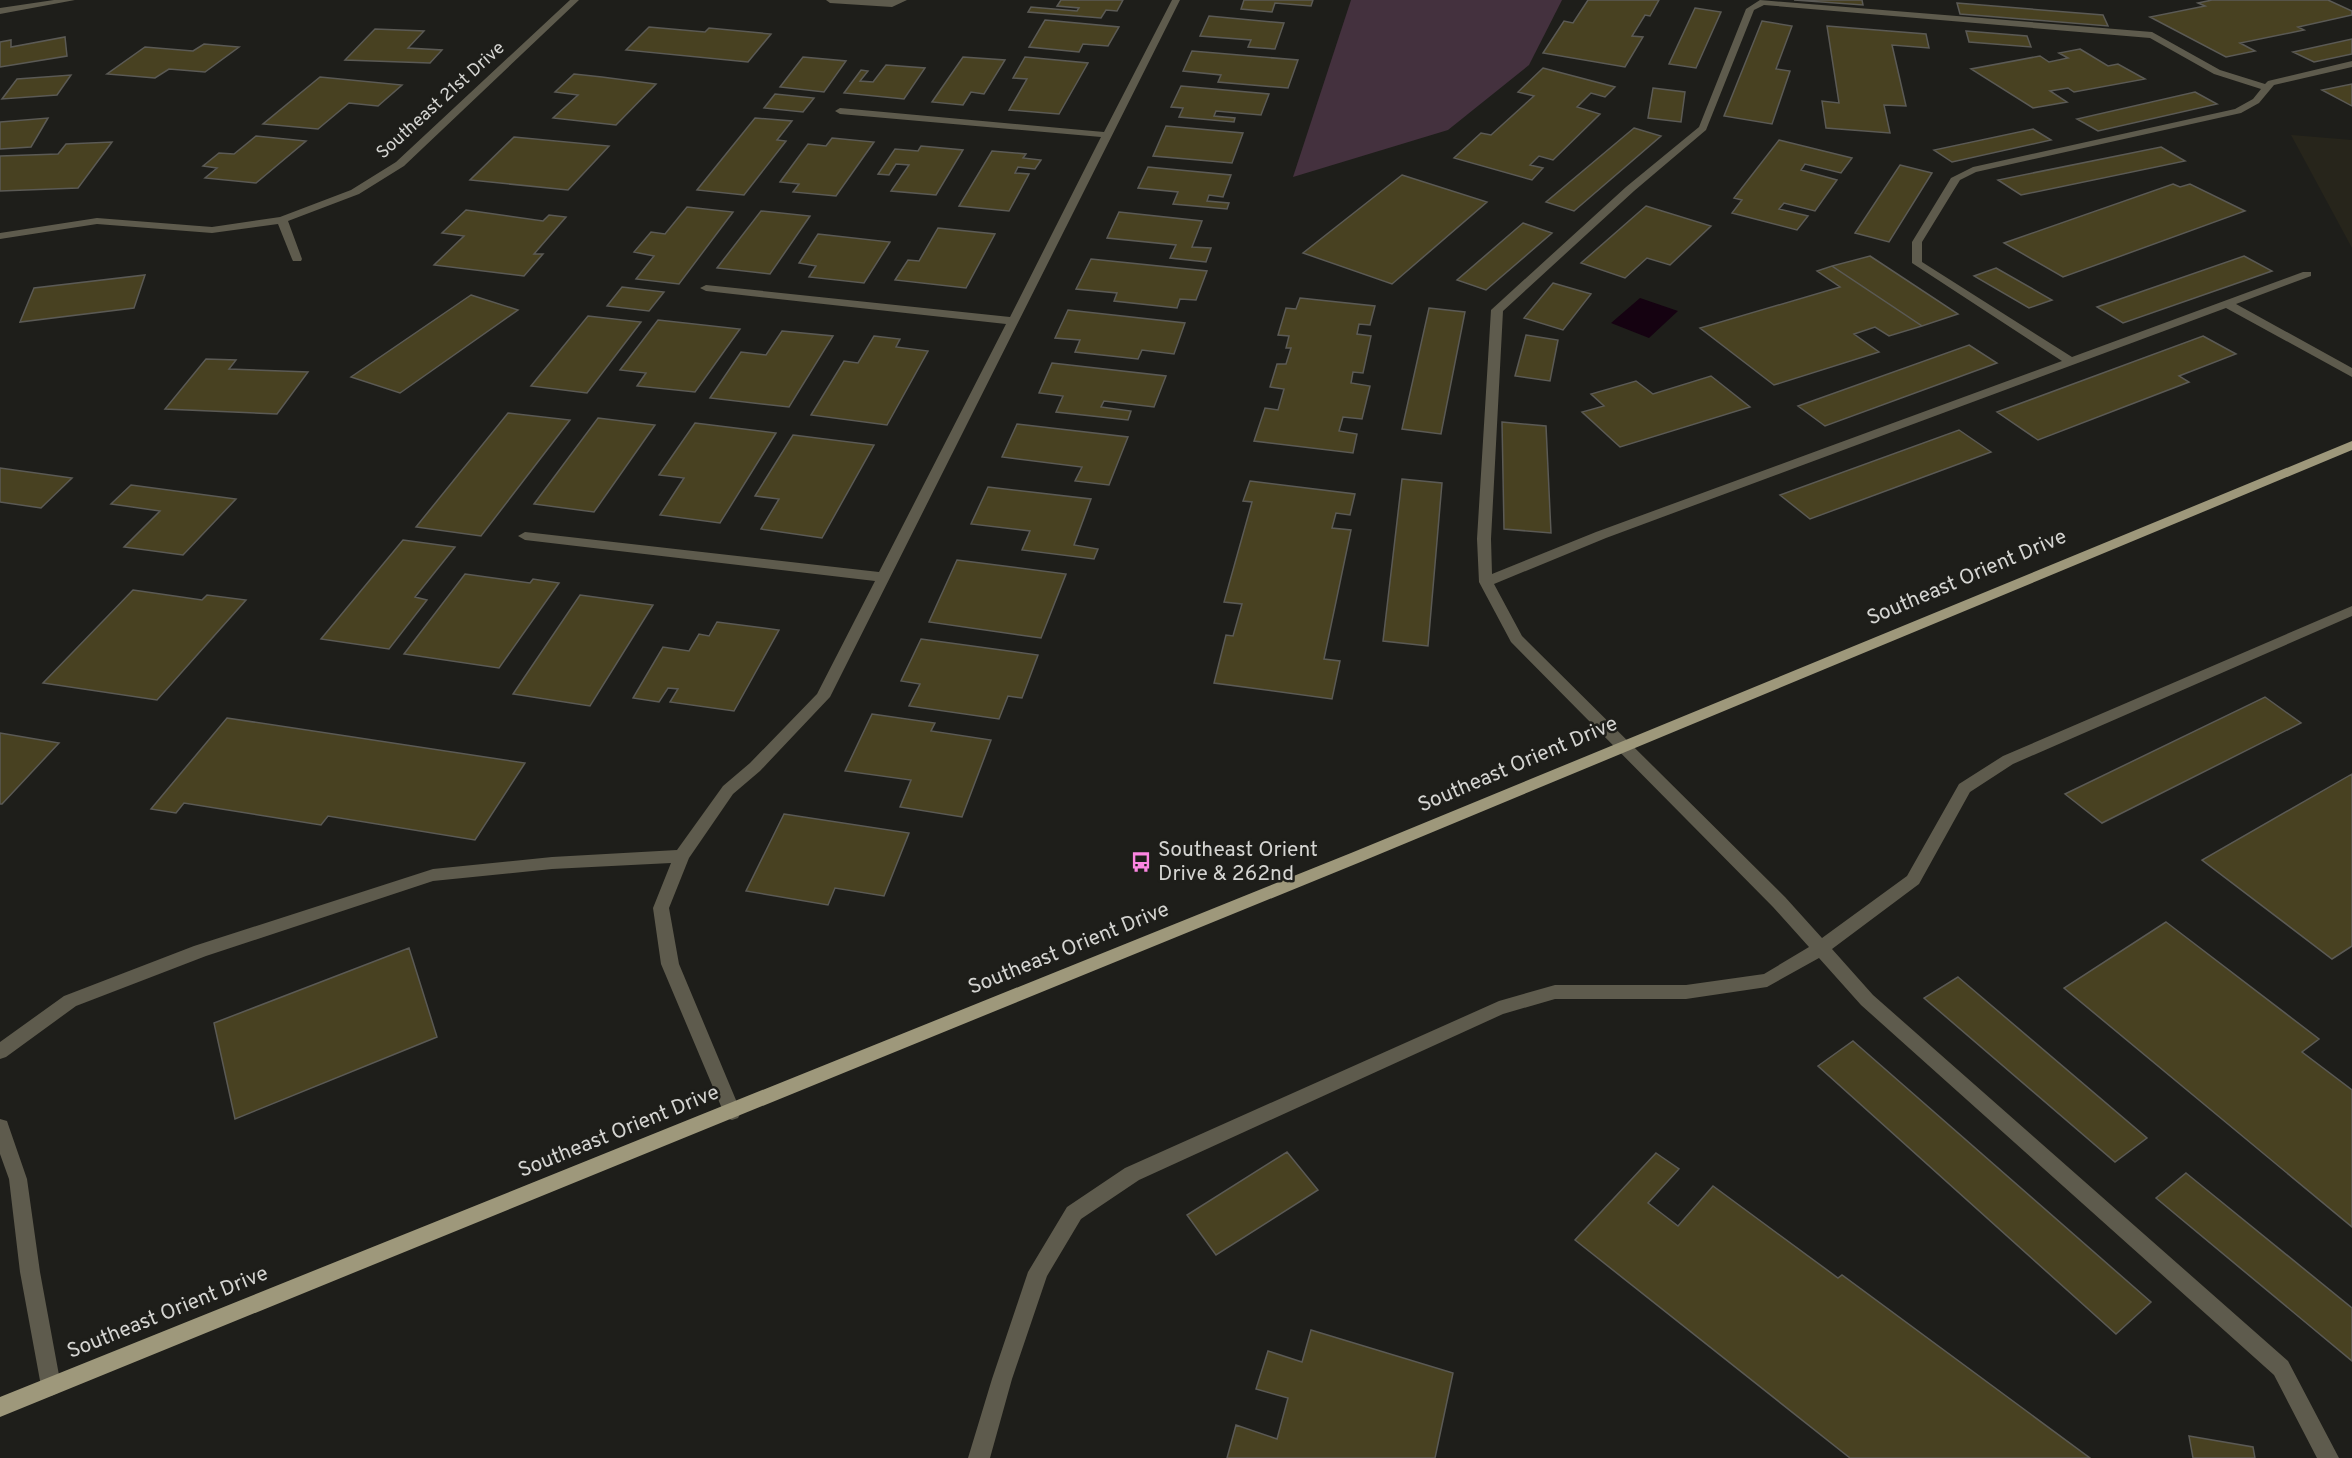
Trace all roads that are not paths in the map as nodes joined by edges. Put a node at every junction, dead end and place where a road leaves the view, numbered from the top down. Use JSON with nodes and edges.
{"nodes":[{"id":1,"x":72,"y":0,"type":"edge"},
{"id":2,"x":575,"y":0,"type":"edge"},
{"id":3,"x":830,"y":0,"type":"edge"},
{"id":4,"x":903,"y":0,"type":"edge"},
{"id":5,"x":1176,"y":0,"type":"edge"},
{"id":6,"x":0,"y":11,"type":"edge"},
{"id":7,"x":2352,"y":64,"type":"edge"},
{"id":8,"x":2265,"y":87,"type":"junction"},
{"id":9,"x":840,"y":111,"type":"dead end"},
{"id":10,"x":1107,"y":135,"type":"junction"},
{"id":11,"x":282,"y":220,"type":"junction"},
{"id":12,"x":0,"y":236,"type":"edge"},
{"id":13,"x":297,"y":259,"type":"dead end"},
{"id":14,"x":2307,"y":274,"type":"dead end"},
{"id":15,"x":706,"y":288,"type":"dead end"},
{"id":16,"x":2227,"y":304,"type":"junction"},
{"id":17,"x":1013,"y":321,"type":"junction"},
{"id":18,"x":2072,"y":362,"type":"junction"},
{"id":19,"x":2352,"y":373,"type":"edge"},
{"id":20,"x":2352,"y":445,"type":"edge"},
{"id":21,"x":525,"y":536,"type":"dead end"},
{"id":22,"x":883,"y":577,"type":"junction"},
{"id":23,"x":1486,"y":582,"type":"junction"},
{"id":24,"x":2352,"y":611,"type":"edge"},
{"id":25,"x":1626,"y":746,"type":"junction"},
{"id":26,"x":682,"y":856,"type":"junction"},
{"id":27,"x":1821,"y":948,"type":"junction"},
{"id":28,"x":0,"y":1052,"type":"edge"},
{"id":29,"x":732,"y":1112,"type":"junction"},
{"id":30,"x":0,"y":1127,"type":"edge"},
{"id":31,"x":51,"y":1386,"type":"junction"},
{"id":32,"x":0,"y":1407,"type":"edge"},
{"id":33,"x":979,"y":1458,"type":"edge"},
{"id":34,"x":2328,"y":1458,"type":"edge"}],
"edges":[{"from":1,"to":6,"type":"street"},
{"from":2,"to":11,"type":"street","name":"Southeast 21st Drive"},
{"from":3,"to":4,"type":"street"},
{"from":5,"to":10,"type":"street"},
{"from":7,"to":8,"type":"street"},
{"from":8,"to":18,"type":"street"},
{"from":8,"to":23,"type":"street"},
{"from":9,"to":10,"type":"street"},
{"from":10,"to":17,"type":"street"},
{"from":11,"to":12,"type":"street","name":"Southeast 21st Drive"},
{"from":11,"to":13,"type":"street"},
{"from":14,"to":16,"type":"street"},
{"from":15,"to":17,"type":"street"},
{"from":16,"to":18,"type":"street"},
{"from":16,"to":19,"type":"street"},
{"from":17,"to":22,"type":"street"},
{"from":18,"to":23,"type":"street"},
{"from":20,"to":25,"type":"main road","name":"Southeast Orient Drive"},
{"from":21,"to":22,"type":"street"},
{"from":22,"to":26,"type":"street"},
{"from":23,"to":25,"type":"street"},
{"from":24,"to":27,"type":"street"},
{"from":25,"to":27,"type":"street"},
{"from":25,"to":29,"type":"main road","name":"Southeast Orient Drive"},
{"from":26,"to":28,"type":"street"},
{"from":26,"to":29,"type":"street"},
{"from":27,"to":33,"type":"street"},
{"from":27,"to":34,"type":"street"},
{"from":29,"to":31,"type":"main road","name":"Southeast Orient Drive"},
{"from":30,"to":31,"type":"street"},
{"from":31,"to":32,"type":"main road","name":"Southeast Orient Drive"}]}
